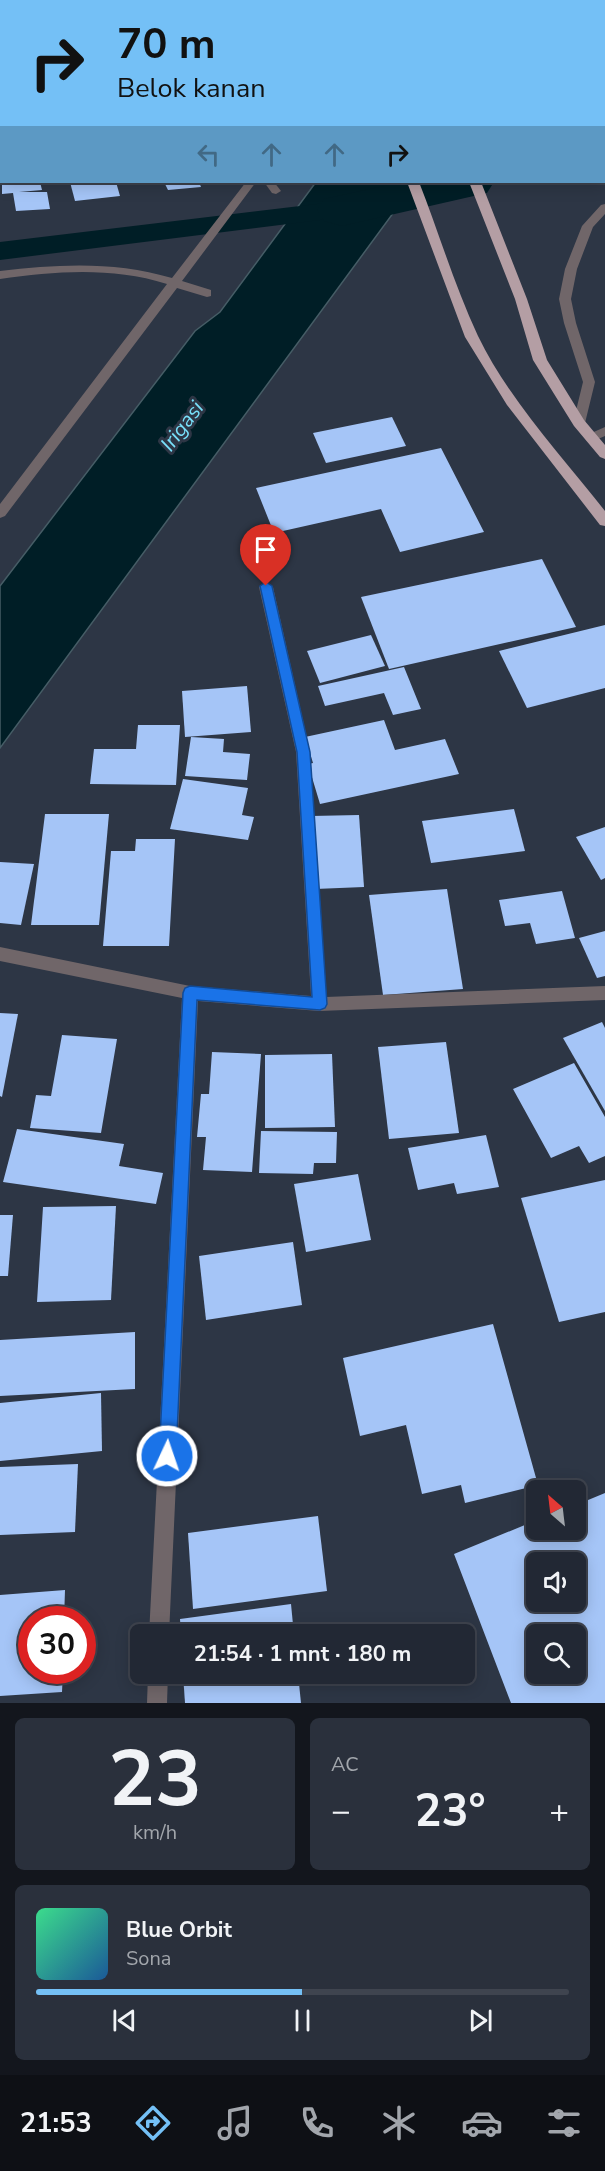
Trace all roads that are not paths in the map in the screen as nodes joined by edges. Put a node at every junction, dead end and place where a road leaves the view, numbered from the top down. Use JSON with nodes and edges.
{"nodes":[{"id":1,"x":250,"y":183,"type":"edge"},
{"id":2,"x":413,"y":183,"type":"edge"},
{"id":3,"x":475,"y":183,"type":"edge"},
{"id":4,"x":605,"y":207,"type":"edge"},
{"id":5,"x":0,"y":275,"type":"edge"},
{"id":6,"x":174,"y":283,"type":"junction"},
{"id":7,"x":207,"y":293,"type":"dead end"},
{"id":8,"x":579,"y":423,"type":"junction"},
{"id":9,"x":605,"y":431,"type":"edge"},
{"id":10,"x":591,"y":438,"type":"junction"},
{"id":11,"x":605,"y":454,"type":"edge"},
{"id":12,"x":0,"y":513,"type":"edge"},
{"id":13,"x":605,"y":521,"type":"edge"},
{"id":14,"x":266,"y":586,"type":"dead end"},
{"id":15,"x":0,"y":954,"type":"edge"},
{"id":16,"x":190,"y":993,"type":"junction"},
{"id":17,"x":605,"y":993,"type":"edge"},
{"id":18,"x":320,"y":1004,"type":"junction"},
{"id":19,"x":160,"y":1624,"type":"edge"},
{"id":20,"x":158,"y":1684,"type":"edge"},
{"id":21,"x":157,"y":1703,"type":"edge"}],
"edges":[{"from":1,"to":6,"type":"street"},
{"from":2,"to":13,"type":"highway"},
{"from":3,"to":8,"type":"highway"},
{"from":4,"to":8,"type":"street"},
{"from":5,"to":6,"type":"street"},
{"from":6,"to":7,"type":"street"},
{"from":6,"to":12,"type":"street"},
{"from":8,"to":10,"type":"highway"},
{"from":9,"to":10,"type":"street"},
{"from":10,"to":11,"type":"highway"},
{"from":14,"to":18,"type":"street"},
{"from":15,"to":16,"type":"street"},
{"from":16,"to":18,"type":"street"},
{"from":16,"to":19,"type":"street"},
{"from":17,"to":18,"type":"street"},
{"from":20,"to":21,"type":"street"}]}
